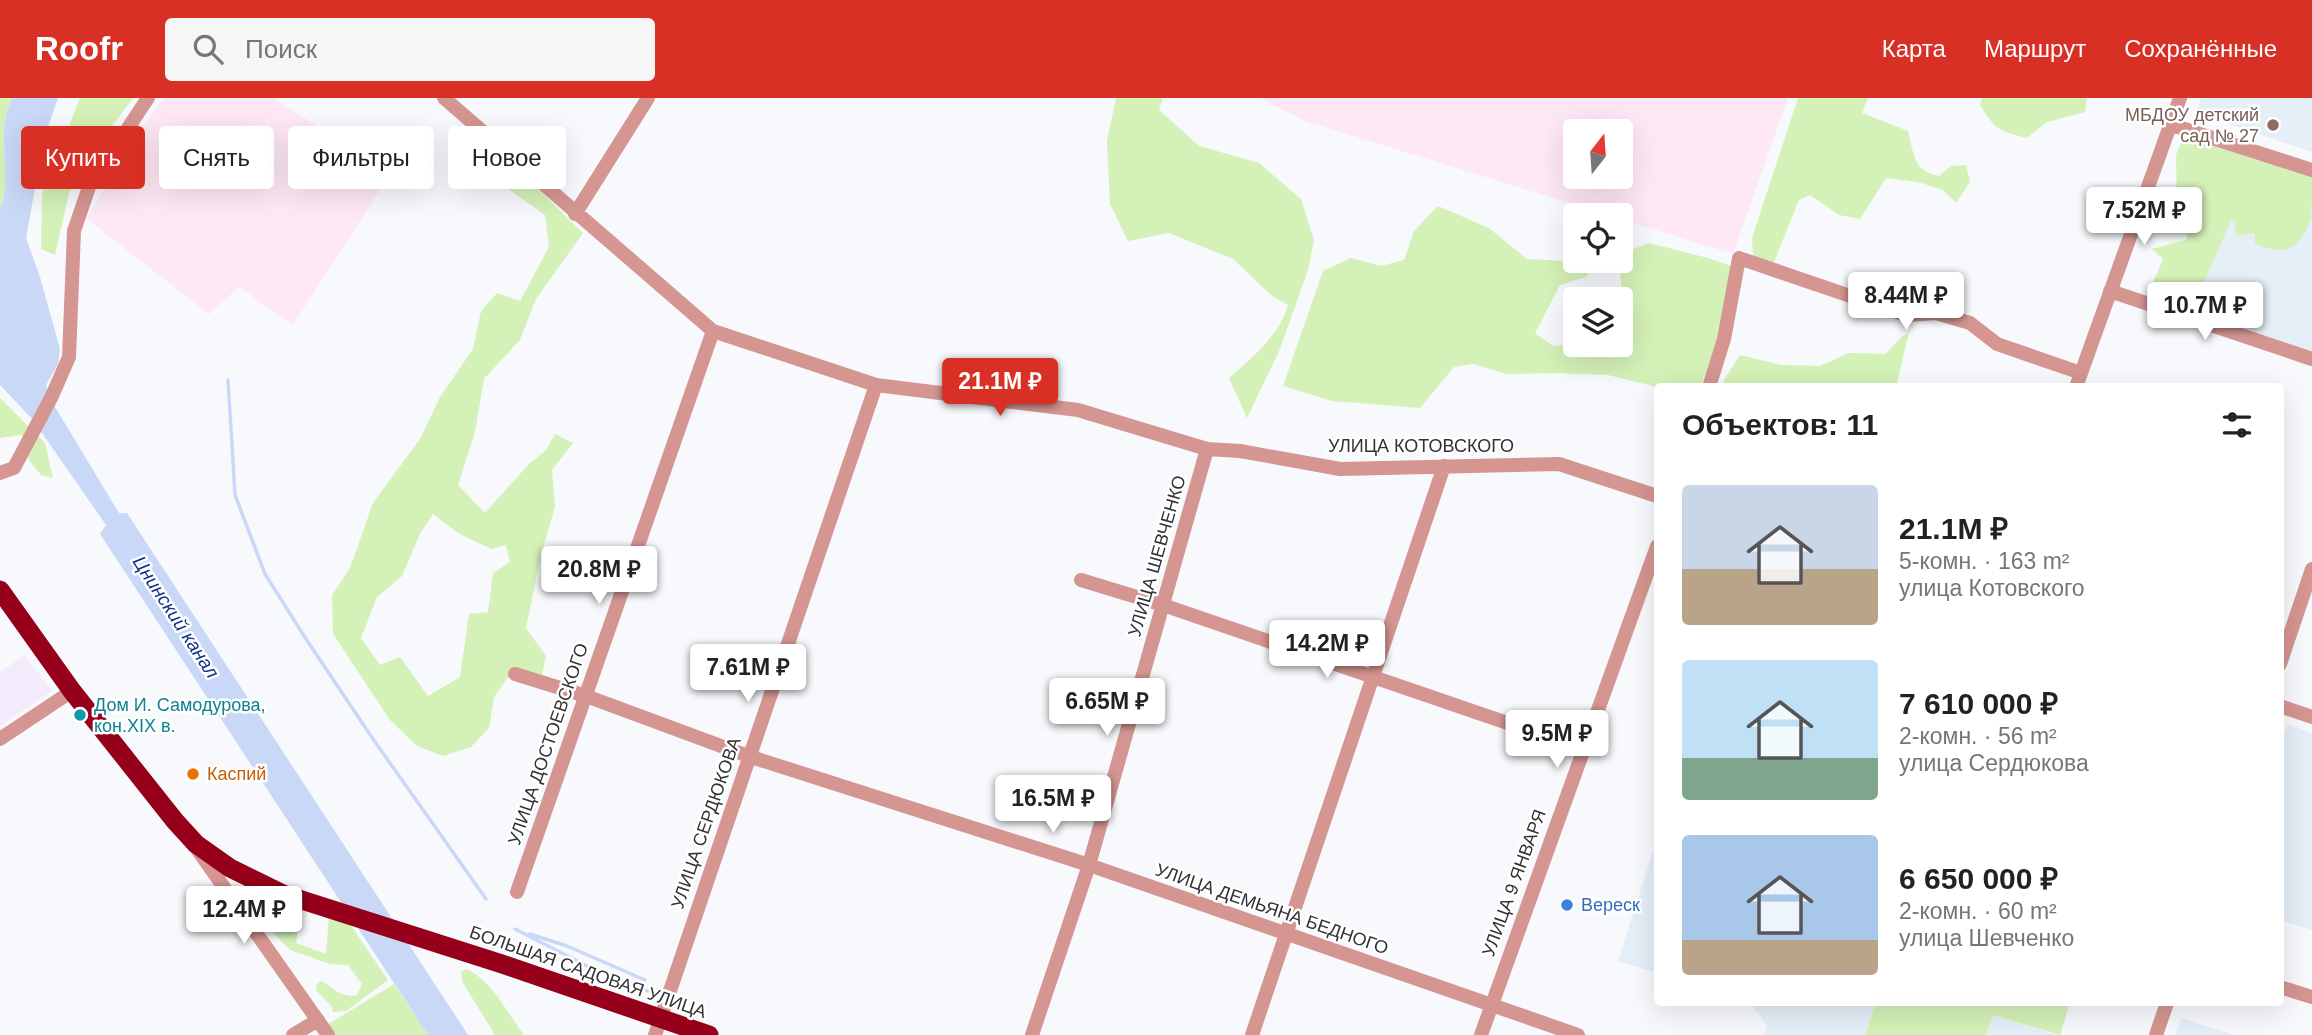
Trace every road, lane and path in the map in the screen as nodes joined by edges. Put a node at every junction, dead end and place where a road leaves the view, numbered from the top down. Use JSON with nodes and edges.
{"nodes":[{"id":1,"x":148,"y":98,"type":"edge"},
{"id":2,"x":444,"y":98,"type":"edge"},
{"id":3,"x":648,"y":98,"type":"edge"},
{"id":4,"x":2180,"y":98,"type":"edge"},
{"id":5,"x":2172,"y":125,"type":"junction"},
{"id":6,"x":2312,"y":170,"type":"edge"},
{"id":7,"x":575,"y":214,"type":"junction"},
{"id":8,"x":2110,"y":291,"type":"junction"},
{"id":9,"x":713,"y":331,"type":"junction"},
{"id":10,"x":2312,"y":359,"type":"edge"},
{"id":11,"x":2079,"y":380,"type":"edge"},
{"id":12,"x":1710,"y":383,"type":"edge"},
{"id":13,"x":876,"y":385,"type":"junction"},
{"id":14,"x":1206,"y":449,"type":"junction"},
{"id":15,"x":1444,"y":466,"type":"junction"},
{"id":16,"x":0,"y":473,"type":"edge"},
{"id":17,"x":1654,"y":495,"type":"edge"},
{"id":18,"x":1654,"y":555,"type":"edge"},
{"id":19,"x":2312,"y":569,"type":"edge"},
{"id":20,"x":1081,"y":580,"type":"dead end"},
{"id":21,"x":0,"y":590,"type":"edge"},
{"id":22,"x":1163,"y":605,"type":"junction"},
{"id":23,"x":2284,"y":652,"type":"edge"},
{"id":24,"x":515,"y":674,"type":"dead end"},
{"id":25,"x":1373,"y":678,"type":"junction"},
{"id":26,"x":72,"y":691,"type":"junction"},
{"id":27,"x":586,"y":696,"type":"junction"},
{"id":28,"x":2284,"y":707,"type":"edge"},
{"id":29,"x":2312,"y":717,"type":"edge"},
{"id":30,"x":0,"y":739,"type":"edge"},
{"id":31,"x":1583,"y":749,"type":"junction"},
{"id":32,"x":748,"y":756,"type":"junction"},
{"id":33,"x":188,"y":837,"type":"junction"},
{"id":34,"x":1090,"y":865,"type":"junction"},
{"id":35,"x":257,"y":883,"type":"junction"},
{"id":36,"x":517,"y":892,"type":"dead end"},
{"id":37,"x":239,"y":908,"type":"junction"},
{"id":38,"x":1287,"y":935,"type":"junction"},
{"id":39,"x":2284,"y":988,"type":"edge"},
{"id":40,"x":2312,"y":997,"type":"edge"},
{"id":41,"x":1490,"y":1006,"type":"junction"},
{"id":42,"x":2166,"y":1006,"type":"edge"},
{"id":43,"x":318,"y":1020,"type":"junction"},
{"id":44,"x":658,"y":1026,"type":"edge"},
{"id":45,"x":293,"y":1035,"type":"edge"},
{"id":46,"x":328,"y":1035,"type":"edge"},
{"id":47,"x":709,"y":1035,"type":"edge"},
{"id":48,"x":1032,"y":1035,"type":"edge"},
{"id":49,"x":1252,"y":1035,"type":"edge"},
{"id":50,"x":1481,"y":1035,"type":"edge"},
{"id":51,"x":1578,"y":1035,"type":"edge"},
{"id":52,"x":2156,"y":1035,"type":"edge"}],
"edges":[{"from":1,"to":16,"type":"street"},
{"from":2,"to":7,"type":"street","name":"УЛИЦА КОТОВСКОГО"},
{"from":3,"to":7,"type":"street"},
{"from":4,"to":5,"type":"street"},
{"from":5,"to":6,"type":"street"},
{"from":5,"to":8,"type":"street"},
{"from":7,"to":9,"type":"street","name":"УЛИЦА КОТОВСКОГО"},
{"from":8,"to":10,"type":"street"},
{"from":8,"to":11,"type":"street"},
{"from":9,"to":13,"type":"street","name":"УЛИЦА КОТОВСКОГО"},
{"from":9,"to":27,"type":"street","name":"УЛИЦА ДОСТОЕВСКОГО"},
{"from":11,"to":12,"type":"street"},
{"from":13,"to":14,"type":"street","name":"УЛИЦА КОТОВСКОГО"},
{"from":13,"to":32,"type":"street","name":"УЛИЦА СЕРДЮКОВА"},
{"from":14,"to":15,"type":"street","name":"УЛИЦА КОТОВСКОГО"},
{"from":14,"to":22,"type":"street","name":"УЛИЦА ШЕВЧЕНКО"},
{"from":15,"to":17,"type":"street","name":"УЛИЦА КОТОВСКОГО"},
{"from":15,"to":25,"type":"street"},
{"from":18,"to":31,"type":"street","name":"УЛИЦА 9 ЯНВАРЯ"},
{"from":19,"to":23,"type":"street"},
{"from":20,"to":22,"type":"street"},
{"from":21,"to":26,"type":"highway","name":"БОЛЬШАЯ САДОВАЯ УЛИЦА"},
{"from":22,"to":25,"type":"street"},
{"from":22,"to":34,"type":"street","name":"УЛИЦА ШЕВЧЕНКО"},
{"from":24,"to":27,"type":"street","name":"УЛИЦА ДЕМЬЯНА БЕДНОГО"},
{"from":25,"to":31,"type":"street"},
{"from":25,"to":38,"type":"street"},
{"from":26,"to":30,"type":"street"},
{"from":26,"to":33,"type":"highway","name":"БОЛЬШАЯ САДОВАЯ УЛИЦА"},
{"from":27,"to":32,"type":"street","name":"УЛИЦА ДЕМЬЯНА БЕДНОГО"},
{"from":27,"to":36,"type":"street","name":"УЛИЦА ДОСТОЕВСКОГО"},
{"from":28,"to":29,"type":"street"},
{"from":31,"to":41,"type":"street","name":"УЛИЦА 9 ЯНВАРЯ"},
{"from":32,"to":34,"type":"street","name":"УЛИЦА ДЕМЬЯНА БЕДНОГО"},
{"from":32,"to":44,"type":"street","name":"УЛИЦА СЕРДЮКОВА"},
{"from":33,"to":35,"type":"highway","name":"БОЛЬШАЯ САДОВАЯ УЛИЦА"},
{"from":33,"to":37,"type":"street"},
{"from":34,"to":38,"type":"street","name":"УЛИЦА ДЕМЬЯНА БЕДНОГО"},
{"from":34,"to":48,"type":"street","name":"УЛИЦА ШЕВЧЕНКО"},
{"from":35,"to":37,"type":"street"},
{"from":35,"to":44,"type":"highway","name":"БОЛЬШАЯ САДОВАЯ УЛИЦА"},
{"from":37,"to":43,"type":"street"},
{"from":38,"to":41,"type":"street","name":"УЛИЦА ДЕМЬЯНА БЕДНОГО"},
{"from":38,"to":49,"type":"street"},
{"from":39,"to":40,"type":"street"},
{"from":41,"to":50,"type":"street","name":"УЛИЦА 9 ЯНВАРЯ"},
{"from":41,"to":51,"type":"street","name":"УЛИЦА ДЕМЬЯНА БЕДНОГО"},
{"from":42,"to":52,"type":"street"},
{"from":43,"to":45,"type":"street"},
{"from":43,"to":46,"type":"street"},
{"from":44,"to":47,"type":"highway","name":"БОЛЬШАЯ САДОВАЯ УЛИЦА"}]}
